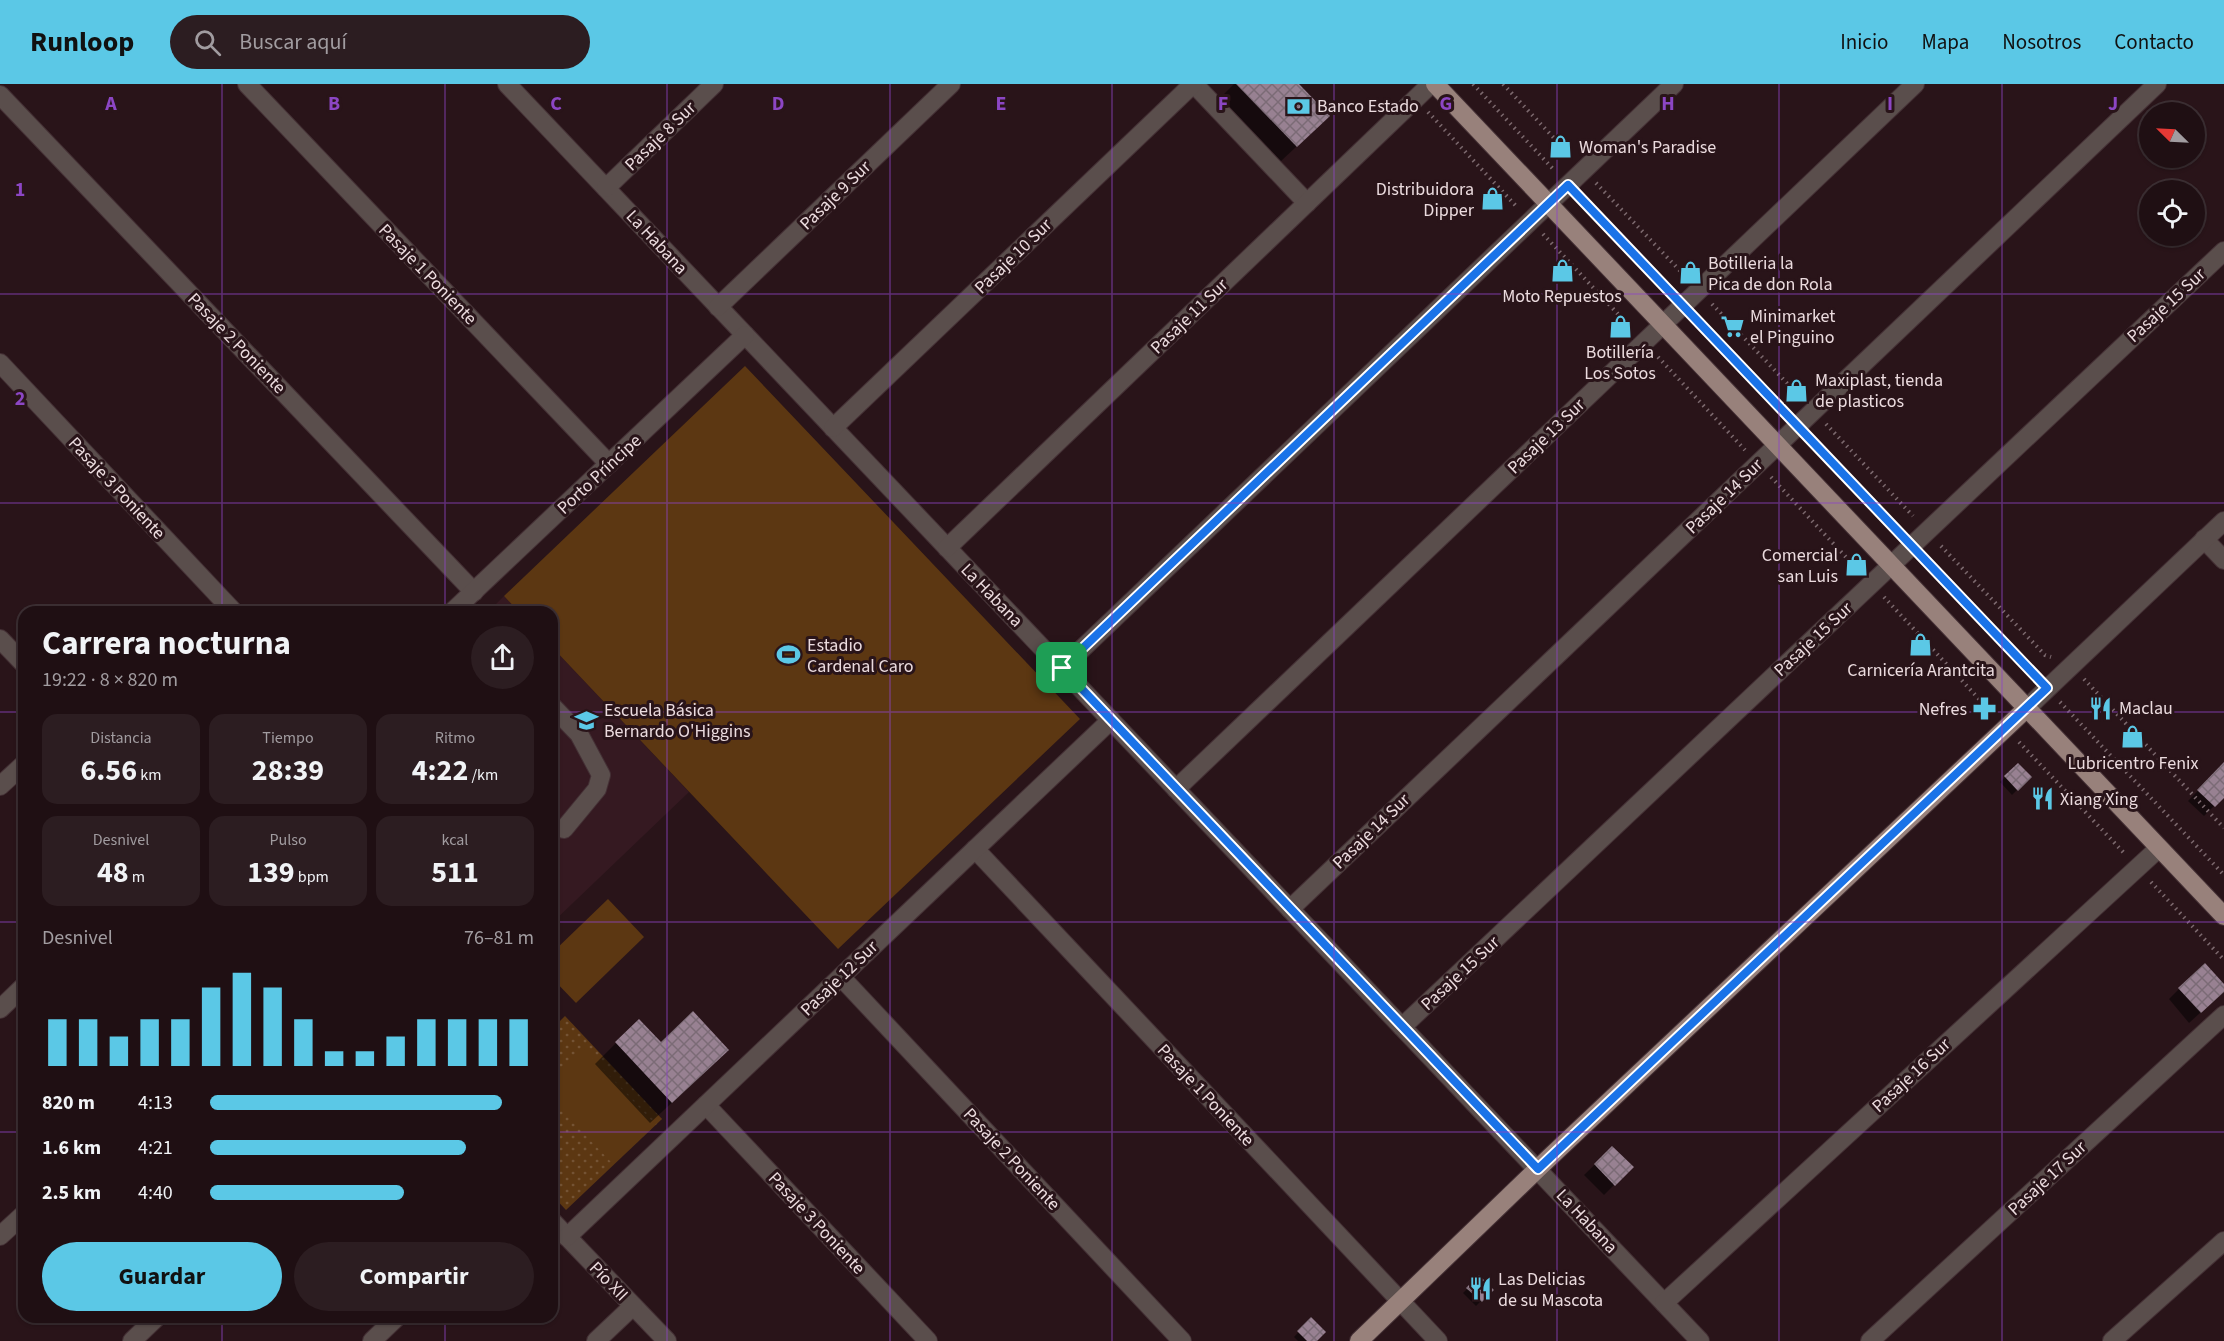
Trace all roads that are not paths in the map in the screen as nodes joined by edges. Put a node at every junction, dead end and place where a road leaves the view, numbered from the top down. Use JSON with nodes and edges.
{"nodes":[{"id":1,"x":247,"y":84,"type":"edge"},
{"id":2,"x":507,"y":84,"type":"edge"},
{"id":3,"x":714,"y":84,"type":"edge"},
{"id":4,"x":951,"y":84,"type":"edge"},
{"id":5,"x":1194,"y":84,"type":"edge"},
{"id":6,"x":1433,"y":84,"type":"edge"},
{"id":7,"x":1674,"y":84,"type":"edge"},
{"id":8,"x":1916,"y":84,"type":"edge"},
{"id":9,"x":2157,"y":84,"type":"edge"},
{"id":10,"x":0,"y":95,"type":"edge"},
{"id":11,"x":606,"y":188,"type":"junction"},
{"id":12,"x":1307,"y":203,"type":"junction"},
{"id":13,"x":1549,"y":204,"type":"junction"},
{"id":14,"x":2224,"y":251,"type":"edge"},
{"id":15,"x":718,"y":307,"type":"junction"},
{"id":16,"x":1663,"y":324,"type":"junction"},
{"id":17,"x":745,"y":335,"type":"junction"},
{"id":18,"x":0,"y":363,"type":"edge"},
{"id":19,"x":834,"y":428,"type":"junction"},
{"id":20,"x":1778,"y":445,"type":"junction"},
{"id":21,"x":609,"y":464,"type":"junction"},
{"id":22,"x":2224,"y":521,"type":"edge"},
{"id":23,"x":2204,"y":539,"type":"junction"},
{"id":24,"x":947,"y":548,"type":"junction"},
{"id":25,"x":2224,"y":560,"type":"edge"},
{"id":26,"x":1892,"y":565,"type":"junction"},
{"id":27,"x":474,"y":592,"type":"junction"},
{"id":28,"x":228,"y":606,"type":"edge"},
{"id":29,"x":459,"y":606,"type":"edge"},
{"id":30,"x":0,"y":639,"type":"edge"},
{"id":31,"x":18,"y":658,"type":"edge"},
{"id":32,"x":1062,"y":668,"type":"junction"},
{"id":33,"x":2027,"y":708,"type":"junction"},
{"id":34,"x":558,"y":712,"type":"edge"},
{"id":35,"x":1111,"y":720,"type":"junction"},
{"id":36,"x":18,"y":770,"type":"edge"},
{"id":37,"x":0,"y":786,"type":"edge"},
{"id":38,"x":1176,"y":789,"type":"junction"},
{"id":39,"x":564,"y":829,"type":"dead end"},
{"id":40,"x":2159,"y":848,"type":"junction"},
{"id":41,"x":975,"y":849,"type":"junction"},
{"id":42,"x":1290,"y":909,"type":"junction"},
{"id":43,"x":2224,"y":916,"type":"edge"},
{"id":44,"x":841,"y":977,"type":"junction"},
{"id":45,"x":18,"y":992,"type":"edge"},
{"id":46,"x":0,"y":1009,"type":"edge"},
{"id":47,"x":2224,"y":1016,"type":"edge"},
{"id":48,"x":1402,"y":1027,"type":"junction"},
{"id":49,"x":706,"y":1105,"type":"junction"},
{"id":50,"x":1538,"y":1169,"type":"junction"},
{"id":51,"x":18,"y":1220,"type":"edge"},
{"id":52,"x":558,"y":1227,"type":"edge"},
{"id":53,"x":0,"y":1236,"type":"edge"},
{"id":54,"x":567,"y":1237,"type":"junction"},
{"id":55,"x":2224,"y":1241,"type":"edge"},
{"id":56,"x":1401,"y":1302,"type":"junction"},
{"id":57,"x":1664,"y":1303,"type":"junction"},
{"id":58,"x":633,"y":1306,"type":"junction"},
{"id":59,"x":151,"y":1323,"type":"edge"},
{"id":60,"x":391,"y":1323,"type":"edge"},
{"id":61,"x":132,"y":1341,"type":"edge"},
{"id":62,"x":372,"y":1341,"type":"edge"},
{"id":63,"x":596,"y":1341,"type":"edge"},
{"id":64,"x":667,"y":1341,"type":"edge"},
{"id":65,"x":927,"y":1341,"type":"edge"},
{"id":66,"x":1182,"y":1341,"type":"edge"},
{"id":67,"x":1359,"y":1341,"type":"edge"},
{"id":68,"x":1438,"y":1341,"type":"edge"},
{"id":69,"x":1700,"y":1341,"type":"edge"},
{"id":70,"x":1870,"y":1341,"type":"edge"},
{"id":71,"x":2112,"y":1341,"type":"edge"}],
"edges":[{"from":1,"to":21,"type":"street","name":"Pasaje 1 Poniente"},
{"from":2,"to":11,"type":"street","name":"La Habana"},
{"from":3,"to":11,"type":"street","name":"Pasaje 8 Sur"},
{"from":4,"to":15,"type":"street","name":"Pasaje 9 Sur"},
{"from":5,"to":12,"type":"street"},
{"from":5,"to":19,"type":"street","name":"Pasaje 10 Sur"},
{"from":6,"to":12,"type":"street","name":"Pasaje 11 Sur"},
{"from":6,"to":13,"type":"main road"},
{"from":7,"to":13,"type":"street"},
{"from":8,"to":16,"type":"street","name":"Pasaje 13 Sur"},
{"from":9,"to":20,"type":"street","name":"Pasaje 14 Sur"},
{"from":10,"to":27,"type":"street","name":"Pasaje 2 Poniente"},
{"from":11,"to":15,"type":"street","name":"La Habana"},
{"from":12,"to":24,"type":"street","name":"Pasaje 11 Sur"},
{"from":13,"to":16,"type":"main road"},
{"from":13,"to":32,"type":"street"},
{"from":14,"to":26,"type":"street","name":"Pasaje 15 Sur"},
{"from":15,"to":17,"type":"street","name":"La Habana"},
{"from":16,"to":20,"type":"main road"},
{"from":16,"to":38,"type":"street","name":"Pasaje 13 Sur"},
{"from":17,"to":19,"type":"street","name":"La Habana"},
{"from":17,"to":21,"type":"street","name":"Porto Príncipe"},
{"from":18,"to":28,"type":"street","name":"Pasaje 3 Poniente"},
{"from":19,"to":24,"type":"street","name":"La Habana"},
{"from":20,"to":26,"type":"main road"},
{"from":20,"to":42,"type":"street","name":"Pasaje 14 Sur"},
{"from":21,"to":27,"type":"street","name":"Porto Príncipe"},
{"from":22,"to":23,"type":"street"},
{"from":23,"to":25,"type":"street"},
{"from":23,"to":33,"type":"street"},
{"from":24,"to":32,"type":"street","name":"La Habana"},
{"from":26,"to":33,"type":"main road"},
{"from":26,"to":48,"type":"street","name":"Pasaje 15 Sur"},
{"from":27,"to":29,"type":"street","name":"Porto Príncipe"},
{"from":30,"to":31,"type":"street"},
{"from":32,"to":35,"type":"street","name":"La Habana"},
{"from":33,"to":40,"type":"main road"},
{"from":33,"to":50,"type":"main road"},
{"from":34,"to":39,"type":"street"},
{"from":35,"to":38,"type":"street","name":"La Habana"},
{"from":35,"to":41,"type":"street","name":"Pasaje 12 Sur"},
{"from":36,"to":37,"type":"street"},
{"from":38,"to":42,"type":"street","name":"La Habana"},
{"from":40,"to":43,"type":"main road"},
{"from":40,"to":57,"type":"street","name":"Pasaje 16 Sur"},
{"from":41,"to":44,"type":"street","name":"Pasaje 12 Sur"},
{"from":41,"to":56,"type":"street","name":"Pasaje 1 Poniente"},
{"from":42,"to":48,"type":"street","name":"La Habana"},
{"from":44,"to":49,"type":"street","name":"Pasaje 12 Sur"},
{"from":44,"to":66,"type":"street","name":"Pasaje 2 Poniente"},
{"from":45,"to":46,"type":"street"},
{"from":47,"to":70,"type":"street","name":"Pasaje 17 Sur"},
{"from":48,"to":50,"type":"street","name":"La Habana"},
{"from":49,"to":54,"type":"street","name":"Pasaje 12 Sur"},
{"from":49,"to":65,"type":"street","name":"Pasaje 3 Poniente"},
{"from":50,"to":56,"type":"main road"},
{"from":50,"to":57,"type":"street","name":"La Habana"},
{"from":51,"to":53,"type":"street"},
{"from":52,"to":54,"type":"street","name":"Pío XII"},
{"from":54,"to":58,"type":"street","name":"Pío XII"},
{"from":55,"to":71,"type":"street"},
{"from":56,"to":67,"type":"main road"},
{"from":56,"to":68,"type":"street","name":"Pasaje 1 Poniente"},
{"from":57,"to":69,"type":"street","name":"La Habana"},
{"from":58,"to":63,"type":"street"},
{"from":58,"to":64,"type":"street","name":"Pío XII"},
{"from":59,"to":61,"type":"street"},
{"from":60,"to":62,"type":"street"}]}
